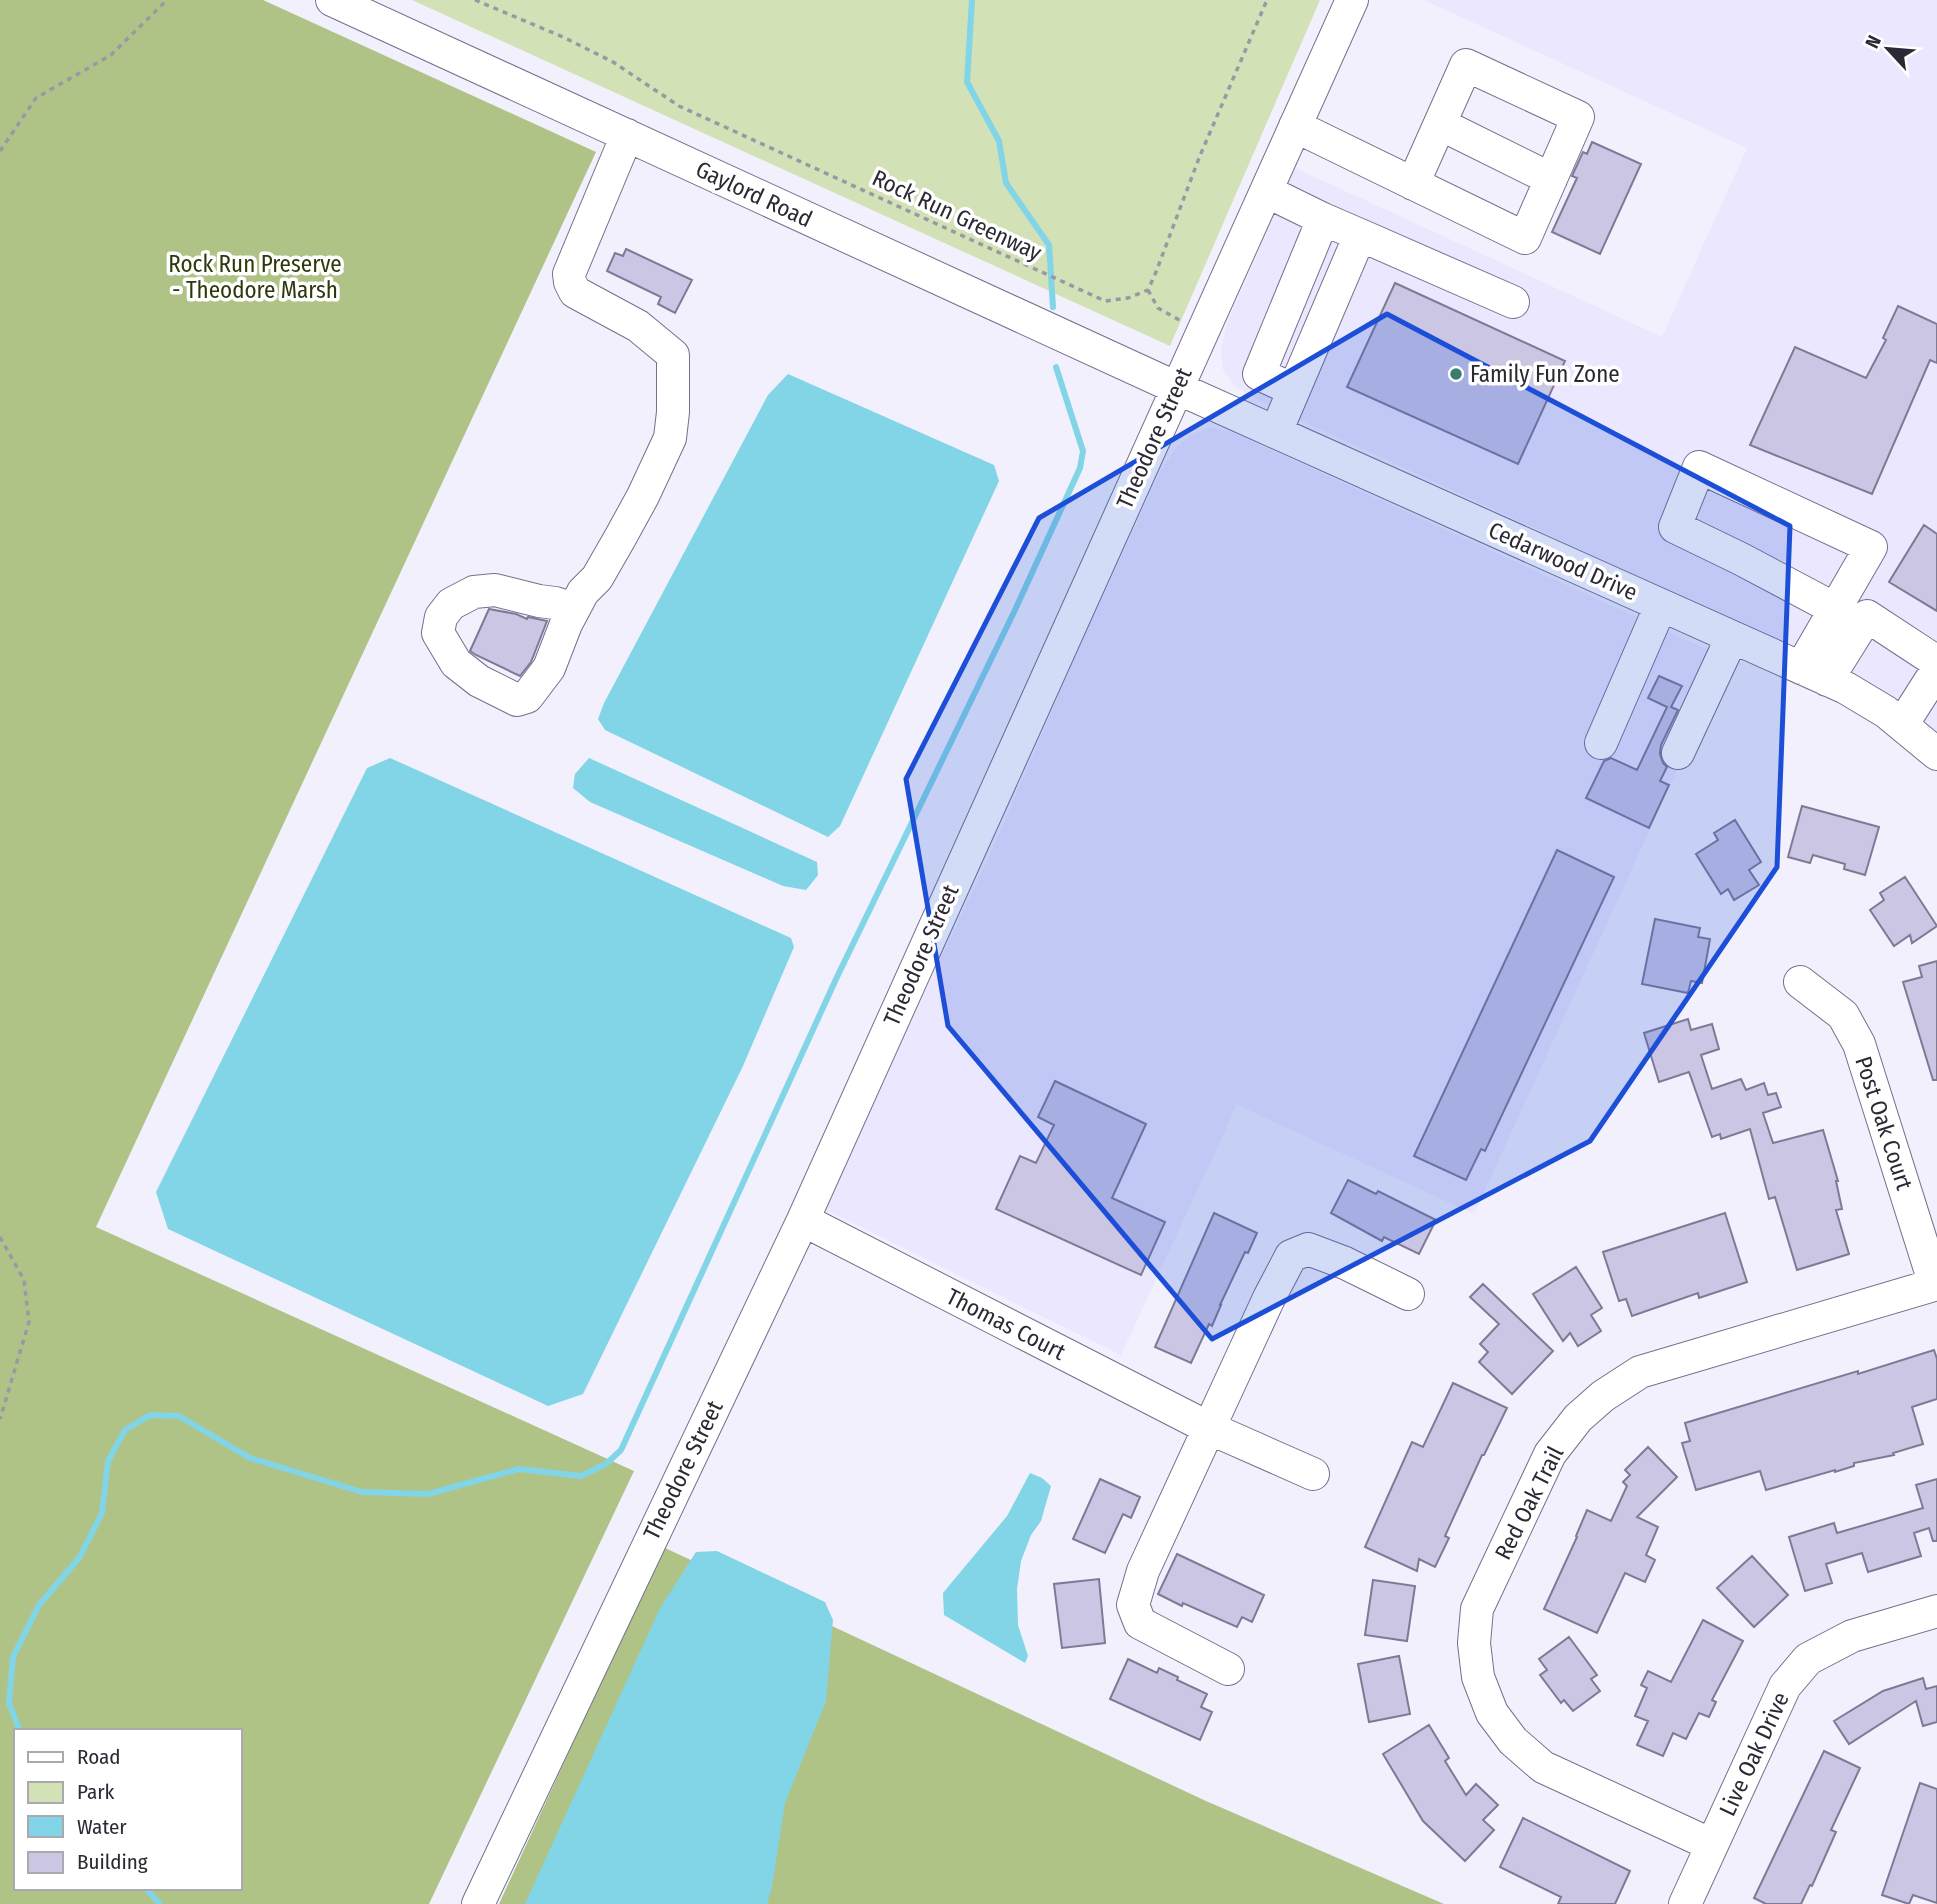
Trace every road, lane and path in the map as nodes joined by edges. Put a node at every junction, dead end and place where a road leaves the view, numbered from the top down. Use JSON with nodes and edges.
{"nodes":[{"id":1,"x":165,"y":0,"type":"edge"},
{"id":2,"x":332,"y":0,"type":"edge"},
{"id":3,"x":475,"y":0,"type":"edge"},
{"id":4,"x":1267,"y":0,"type":"edge"},
{"id":5,"x":1352,"y":0,"type":"edge"},
{"id":6,"x":1440,"y":124,"type":"junction"},
{"id":7,"x":1295,"y":126,"type":"junction"},
{"id":8,"x":627,"y":135,"type":"junction"},
{"id":9,"x":0,"y":151,"type":"edge"},
{"id":10,"x":1551,"y":179,"type":"junction"},
{"id":11,"x":1413,"y":184,"type":"junction"},
{"id":12,"x":1266,"y":191,"type":"junction"},
{"id":13,"x":1323,"y":219,"type":"junction"},
{"id":14,"x":1360,"y":235,"type":"junction"},
{"id":15,"x":1148,"y":290,"type":"junction"},
{"id":16,"x":1513,"y":302,"type":"dead end"},
{"id":17,"x":1203,"y":331,"type":"junction"},
{"id":18,"x":1177,"y":387,"type":"junction"},
{"id":19,"x":1294,"y":390,"type":"junction"},
{"id":20,"x":1276,"y":432,"type":"junction"},
{"id":21,"x":1661,"y":605,"type":"junction"},
{"id":22,"x":574,"y":609,"type":"dead end"},
{"id":23,"x":1835,"y":609,"type":"junction"},
{"id":24,"x":1732,"y":637,"type":"junction"},
{"id":25,"x":1937,"y":662,"type":"edge"},
{"id":26,"x":1937,"y":670,"type":"edge"},
{"id":27,"x":1814,"y":674,"type":"junction"},
{"id":28,"x":1902,"y":725,"type":"junction"},
{"id":29,"x":1601,"y":743,"type":"dead end"},
{"id":30,"x":1678,"y":753,"type":"dead end"},
{"id":31,"x":1937,"y":754,"type":"edge"},
{"id":32,"x":1800,"y":982,"type":"dead end"},
{"id":33,"x":803,"y":1220,"type":"junction"},
{"id":34,"x":0,"y":1237,"type":"edge"},
{"id":35,"x":1936,"y":1284,"type":"edge"},
{"id":36,"x":1408,"y":1294,"type":"dead end"},
{"id":37,"x":0,"y":1419,"type":"edge"},
{"id":38,"x":1209,"y":1428,"type":"junction"},
{"id":39,"x":1313,"y":1474,"type":"dead end"},
{"id":40,"x":1937,"y":1611,"type":"edge"},
{"id":41,"x":1227,"y":1669,"type":"dead end"},
{"id":42,"x":1712,"y":1845,"type":"junction"},
{"id":43,"x":478,"y":1904,"type":"edge"},
{"id":44,"x":1685,"y":1904,"type":"edge"}],
"edges":[{"from":1,"to":9,"type":"path"},
{"from":2,"to":8,"type":"street","name":"Gaylord Road"},
{"from":3,"to":15,"type":"path","name":"Rock Run Greenway"},
{"from":4,"to":15,"type":"path"},
{"from":5,"to":7,"type":"street","name":"Theodore Street"},
{"from":6,"to":10,"type":"street"},
{"from":6,"to":10,"type":"street"},
{"from":6,"to":11,"type":"street"},
{"from":7,"to":11,"type":"street"},
{"from":7,"to":12,"type":"street","name":"Theodore Street"},
{"from":8,"to":18,"type":"street","name":"Gaylord Road"},
{"from":8,"to":22,"type":"street"},
{"from":10,"to":11,"type":"street"},
{"from":12,"to":13,"type":"street"},
{"from":12,"to":17,"type":"street","name":"Theodore Street"},
{"from":13,"to":14,"type":"street"},
{"from":13,"to":19,"type":"street"},
{"from":14,"to":16,"type":"street"},
{"from":14,"to":19,"type":"street"},
{"from":15,"to":17,"type":"path"},
{"from":17,"to":18,"type":"street","name":"Theodore Street"},
{"from":18,"to":20,"type":"street","name":"Cedarwood Drive"},
{"from":18,"to":33,"type":"street","name":"Theodore Street"},
{"from":19,"to":20,"type":"street"},
{"from":20,"to":21,"type":"street","name":"Cedarwood Drive"},
{"from":21,"to":24,"type":"street","name":"Cedarwood Drive"},
{"from":21,"to":29,"type":"street"},
{"from":23,"to":23,"type":"street"},
{"from":23,"to":27,"type":"street"},
{"from":24,"to":27,"type":"street","name":"Cedarwood Drive"},
{"from":24,"to":30,"type":"street"},
{"from":25,"to":27,"type":"street"},
{"from":26,"to":28,"type":"street"},
{"from":27,"to":28,"type":"street","name":"Cedarwood Drive"},
{"from":28,"to":31,"type":"street","name":"Cedarwood Drive"},
{"from":32,"to":35,"type":"street","name":"Post Oak Court"},
{"from":33,"to":38,"type":"street","name":"Thomas Court"},
{"from":33,"to":43,"type":"street","name":"Theodore Street"},
{"from":34,"to":37,"type":"path"},
{"from":35,"to":42,"type":"street","name":"Red Oak Trail"},
{"from":36,"to":38,"type":"street"},
{"from":38,"to":39,"type":"street","name":"Thomas Court"},
{"from":38,"to":41,"type":"street"},
{"from":40,"to":42,"type":"street","name":"Live Oak Drive"},
{"from":42,"to":44,"type":"street","name":"Live Oak Drive"}]}
